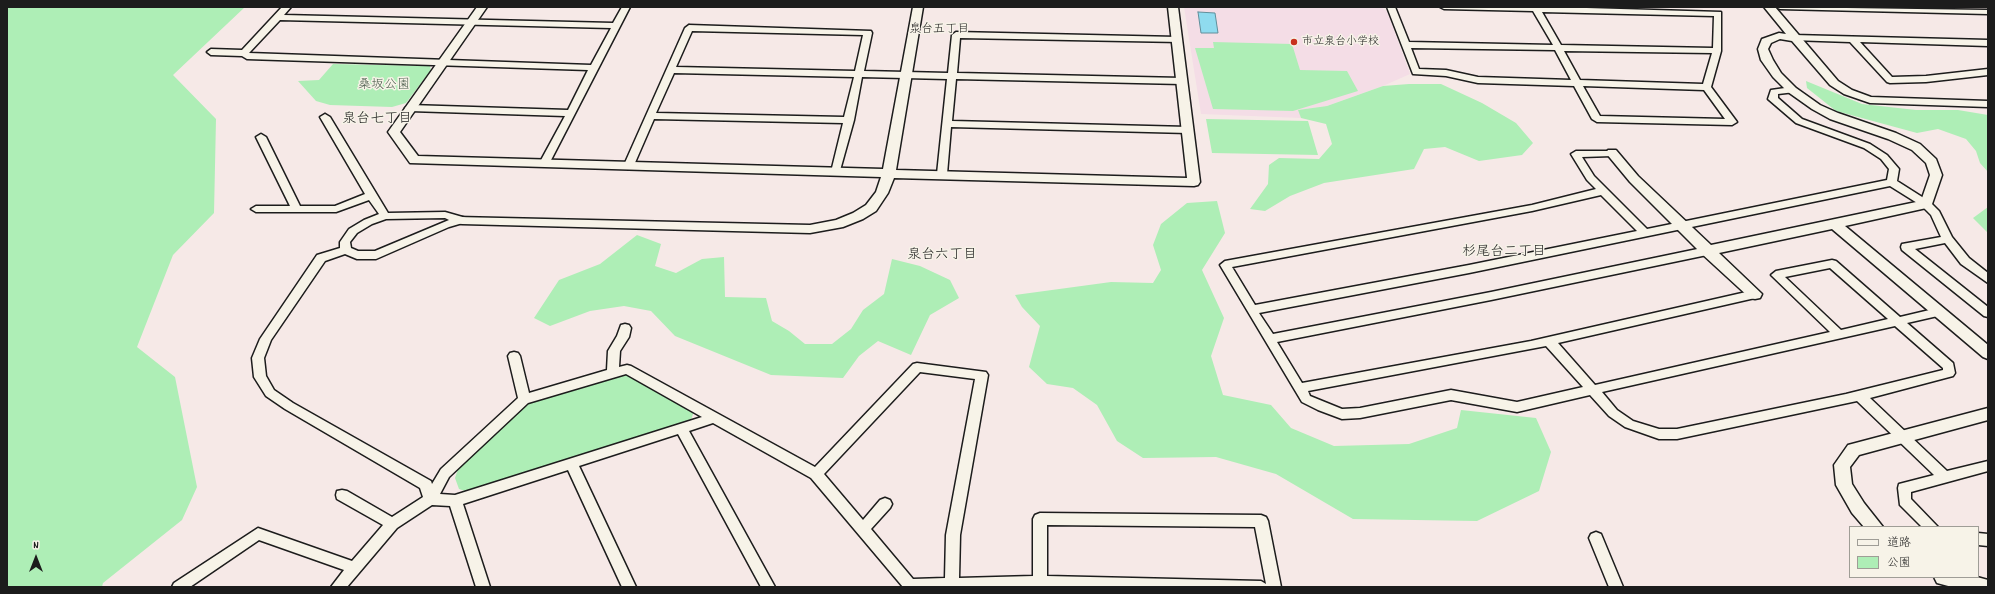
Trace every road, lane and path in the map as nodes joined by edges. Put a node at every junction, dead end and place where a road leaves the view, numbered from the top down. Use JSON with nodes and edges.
{"nodes":[{"id":1,"x":286,"y":7,"type":"edge"},
{"id":2,"x":482,"y":7,"type":"edge"},
{"id":3,"x":626,"y":7,"type":"edge"},
{"id":4,"x":918,"y":7,"type":"edge"},
{"id":5,"x":1173,"y":7,"type":"edge"},
{"id":6,"x":1391,"y":7,"type":"edge"},
{"id":7,"x":1444,"y":7,"type":"edge"},
{"id":8,"x":1769,"y":7,"type":"edge"},
{"id":9,"x":1780,"y":7,"type":"edge"},
{"id":10,"x":1982,"y":7,"type":"edge"},
{"id":11,"x":1536,"y":8,"type":"edge"},
{"id":12,"x":1988,"y":12,"type":"edge"},
{"id":13,"x":277,"y":17,"type":"junction"},
{"id":14,"x":470,"y":23,"type":"junction"},
{"id":15,"x":616,"y":26,"type":"junction"},
{"id":16,"x":1794,"y":38,"type":"junction"},
{"id":17,"x":1852,"y":39,"type":"junction"},
{"id":18,"x":1177,"y":40,"type":"junction"},
{"id":19,"x":1988,"y":43,"type":"edge"},
{"id":20,"x":1406,"y":45,"type":"junction"},
{"id":21,"x":1559,"y":49,"type":"junction"},
{"id":22,"x":1717,"y":51,"type":"junction"},
{"id":23,"x":211,"y":52,"type":"dead end"},
{"id":24,"x":244,"y":53,"type":"junction"},
{"id":25,"x":442,"y":63,"type":"junction"},
{"id":26,"x":594,"y":68,"type":"junction"},
{"id":27,"x":671,"y":70,"type":"junction"},
{"id":28,"x":1988,"y":72,"type":"edge"},
{"id":29,"x":858,"y":75,"type":"junction"},
{"id":30,"x":906,"y":76,"type":"junction"},
{"id":31,"x":952,"y":76,"type":"junction"},
{"id":32,"x":1182,"y":82,"type":"junction"},
{"id":33,"x":1577,"y":83,"type":"junction"},
{"id":34,"x":1707,"y":87,"type":"junction"},
{"id":35,"x":1792,"y":90,"type":"junction"},
{"id":36,"x":1988,"y":104,"type":"edge"},
{"id":37,"x":410,"y":108,"type":"junction"},
{"id":38,"x":570,"y":113,"type":"junction"},
{"id":39,"x":651,"y":116,"type":"junction"},
{"id":40,"x":325,"y":117,"type":"dead end"},
{"id":41,"x":849,"y":120,"type":"junction"},
{"id":42,"x":948,"y":124,"type":"junction"},
{"id":43,"x":1188,"y":130,"type":"junction"},
{"id":44,"x":261,"y":137,"type":"dead end"},
{"id":45,"x":1612,"y":153,"type":"joint"},
{"id":46,"x":545,"y":162,"type":"junction"},
{"id":47,"x":629,"y":165,"type":"junction"},
{"id":48,"x":836,"y":172,"type":"junction"},
{"id":49,"x":889,"y":173,"type":"junction"},
{"id":50,"x":942,"y":174,"type":"junction"},
{"id":51,"x":1892,"y":182,"type":"junction"},
{"id":52,"x":1602,"y":191,"type":"junction"},
{"id":53,"x":371,"y":195,"type":"junction"},
{"id":54,"x":1926,"y":204,"type":"junction"},
{"id":55,"x":256,"y":209,"type":"dead end"},
{"id":56,"x":297,"y":209,"type":"junction"},
{"id":57,"x":386,"y":216,"type":"junction"},
{"id":58,"x":462,"y":220,"type":"junction"},
{"id":59,"x":1835,"y":224,"type":"junction"},
{"id":60,"x":1681,"y":225,"type":"junction"},
{"id":61,"x":1645,"y":233,"type":"junction"},
{"id":62,"x":1947,"y":239,"type":"junction"},
{"id":63,"x":346,"y":250,"type":"junction"},
{"id":64,"x":1707,"y":250,"type":"junction"},
{"id":65,"x":1988,"y":279,"type":"edge"},
{"id":66,"x":1755,"y":294,"type":"joint"},
{"id":67,"x":1252,"y":310,"type":"junction"},
{"id":68,"x":1938,"y":312,"type":"junction"},
{"id":69,"x":1988,"y":313,"type":"edge"},
{"id":70,"x":1899,"y":321,"type":"junction"},
{"id":71,"x":625,"y":328,"type":"dead end"},
{"id":72,"x":1840,"y":335,"type":"junction"},
{"id":73,"x":1269,"y":339,"type":"junction"},
{"id":74,"x":1550,"y":341,"type":"junction"},
{"id":75,"x":1988,"y":353,"type":"edge"},
{"id":76,"x":514,"y":356,"type":"dead end"},
{"id":77,"x":613,"y":374,"type":"junction"},
{"id":78,"x":1300,"y":388,"type":"junction"},
{"id":79,"x":1592,"y":389,"type":"junction"},
{"id":80,"x":1860,"y":396,"type":"junction"},
{"id":81,"x":524,"y":400,"type":"junction"},
{"id":82,"x":1988,"y":414,"type":"edge"},
{"id":83,"x":713,"y":418,"type":"junction"},
{"id":84,"x":681,"y":428,"type":"junction"},
{"id":85,"x":1902,"y":436,"type":"junction"},
{"id":86,"x":572,"y":464,"type":"junction"},
{"id":87,"x":1988,"y":466,"type":"edge"},
{"id":88,"x":816,"y":474,"type":"junction"},
{"id":89,"x":1946,"y":477,"type":"junction"},
{"id":90,"x":342,"y":495,"type":"dead end"},
{"id":91,"x":430,"y":499,"type":"junction"},
{"id":92,"x":455,"y":501,"type":"junction"},
{"id":93,"x":885,"y":504,"type":"dead end"},
{"id":94,"x":392,"y":524,"type":"junction"},
{"id":95,"x":1874,"y":526,"type":"edge"},
{"id":96,"x":1930,"y":526,"type":"edge"},
{"id":97,"x":863,"y":529,"type":"junction"},
{"id":98,"x":1596,"y":538,"type":"dead end"},
{"id":99,"x":354,"y":568,"type":"junction"},
{"id":100,"x":1947,"y":578,"type":"edge"},
{"id":101,"x":1040,"y":582,"type":"junction"},
{"id":102,"x":952,"y":584,"type":"junction"},
{"id":103,"x":910,"y":586,"type":"edge"},
{"id":104,"x":179,"y":587,"type":"edge"},
{"id":105,"x":338,"y":587,"type":"edge"},
{"id":106,"x":483,"y":587,"type":"edge"},
{"id":107,"x":628,"y":587,"type":"edge"},
{"id":108,"x":768,"y":587,"type":"edge"},
{"id":109,"x":1261,"y":587,"type":"edge"},
{"id":110,"x":1274,"y":587,"type":"edge"},
{"id":111,"x":1616,"y":587,"type":"edge"},
{"id":112,"x":1986,"y":587,"type":"edge"}],
"edges":[{"from":1,"to":13,"type":"street"},
{"from":2,"to":14,"type":"street"},
{"from":3,"to":15,"type":"street"},
{"from":4,"to":30,"type":"street"},
{"from":5,"to":18,"type":"street"},
{"from":6,"to":20,"type":"street"},
{"from":7,"to":11,"type":"street"},
{"from":8,"to":16,"type":"street"},
{"from":9,"to":12,"type":"street"},
{"from":10,"to":12,"type":"street"},
{"from":11,"to":21,"type":"street"},
{"from":11,"to":22,"type":"street"},
{"from":13,"to":14,"type":"street"},
{"from":13,"to":24,"type":"street"},
{"from":14,"to":15,"type":"street"},
{"from":14,"to":25,"type":"street"},
{"from":15,"to":26,"type":"street"},
{"from":16,"to":17,"type":"street"},
{"from":16,"to":35,"type":"street"},
{"from":16,"to":36,"type":"street"},
{"from":17,"to":19,"type":"street"},
{"from":17,"to":28,"type":"street"},
{"from":18,"to":31,"type":"street"},
{"from":18,"to":32,"type":"street"},
{"from":20,"to":21,"type":"street"},
{"from":20,"to":33,"type":"street"},
{"from":21,"to":22,"type":"street"},
{"from":21,"to":33,"type":"street"},
{"from":22,"to":34,"type":"street"},
{"from":23,"to":24,"type":"street"},
{"from":24,"to":25,"type":"street"},
{"from":25,"to":26,"type":"street"},
{"from":25,"to":37,"type":"street"},
{"from":26,"to":38,"type":"street"},
{"from":27,"to":29,"type":"street"},
{"from":27,"to":29,"type":"street"},
{"from":27,"to":39,"type":"street"},
{"from":29,"to":30,"type":"street"},
{"from":29,"to":41,"type":"street"},
{"from":30,"to":31,"type":"street"},
{"from":30,"to":49,"type":"street"},
{"from":31,"to":32,"type":"street"},
{"from":31,"to":42,"type":"street"},
{"from":32,"to":43,"type":"street"},
{"from":33,"to":34,"type":"street"},
{"from":33,"to":34,"type":"street"},
{"from":35,"to":51,"type":"street"},
{"from":35,"to":54,"type":"street"},
{"from":37,"to":38,"type":"street"},
{"from":37,"to":46,"type":"street"},
{"from":38,"to":46,"type":"street"},
{"from":39,"to":41,"type":"street"},
{"from":39,"to":47,"type":"street"},
{"from":40,"to":53,"type":"street"},
{"from":41,"to":48,"type":"street"},
{"from":42,"to":43,"type":"street"},
{"from":42,"to":50,"type":"street"},
{"from":43,"to":50,"type":"street"},
{"from":44,"to":56,"type":"street"},
{"from":45,"to":52,"type":"street"},
{"from":45,"to":60,"type":"street"},
{"from":46,"to":47,"type":"street"},
{"from":47,"to":48,"type":"street"},
{"from":48,"to":49,"type":"street"},
{"from":49,"to":50,"type":"street"},
{"from":49,"to":58,"type":"street"},
{"from":51,"to":54,"type":"street"},
{"from":51,"to":60,"type":"street"},
{"from":52,"to":61,"type":"street"},
{"from":52,"to":67,"type":"street"},
{"from":53,"to":56,"type":"street"},
{"from":53,"to":57,"type":"street"},
{"from":54,"to":59,"type":"street"},
{"from":54,"to":62,"type":"street"},
{"from":55,"to":56,"type":"street"},
{"from":57,"to":58,"type":"street"},
{"from":57,"to":63,"type":"street"},
{"from":58,"to":63,"type":"street"},
{"from":59,"to":64,"type":"street"},
{"from":59,"to":68,"type":"street"},
{"from":60,"to":61,"type":"street"},
{"from":60,"to":64,"type":"street"},
{"from":61,"to":67,"type":"street"},
{"from":62,"to":65,"type":"street"},
{"from":62,"to":69,"type":"street"},
{"from":63,"to":91,"type":"street"},
{"from":64,"to":66,"type":"street"},
{"from":64,"to":73,"type":"street"},
{"from":66,"to":74,"type":"street"},
{"from":67,"to":73,"type":"street"},
{"from":68,"to":70,"type":"street"},
{"from":68,"to":75,"type":"street"},
{"from":70,"to":72,"type":"street"},
{"from":70,"to":72,"type":"street"},
{"from":70,"to":80,"type":"street"},
{"from":71,"to":77,"type":"street"},
{"from":72,"to":79,"type":"street"},
{"from":73,"to":78,"type":"street"},
{"from":74,"to":78,"type":"street"},
{"from":74,"to":79,"type":"street"},
{"from":76,"to":81,"type":"street"},
{"from":77,"to":81,"type":"street"},
{"from":77,"to":83,"type":"street"},
{"from":78,"to":79,"type":"street"},
{"from":79,"to":80,"type":"street"},
{"from":80,"to":85,"type":"street"},
{"from":81,"to":91,"type":"street"},
{"from":82,"to":85,"type":"street"},
{"from":83,"to":84,"type":"street"},
{"from":83,"to":88,"type":"street"},
{"from":84,"to":86,"type":"street"},
{"from":84,"to":108,"type":"street"},
{"from":85,"to":89,"type":"street"},
{"from":85,"to":95,"type":"street"},
{"from":86,"to":92,"type":"street"},
{"from":86,"to":107,"type":"street"},
{"from":87,"to":89,"type":"street"},
{"from":88,"to":97,"type":"street"},
{"from":88,"to":102,"type":"street"},
{"from":89,"to":96,"type":"street"},
{"from":90,"to":94,"type":"street"},
{"from":91,"to":92,"type":"street"},
{"from":91,"to":94,"type":"street"},
{"from":92,"to":106,"type":"street"},
{"from":93,"to":97,"type":"street"},
{"from":94,"to":99,"type":"street"},
{"from":97,"to":103,"type":"street"},
{"from":98,"to":111,"type":"street"},
{"from":99,"to":104,"type":"street"},
{"from":99,"to":105,"type":"street"},
{"from":100,"to":112,"type":"street"},
{"from":101,"to":102,"type":"street"},
{"from":101,"to":109,"type":"street"},
{"from":101,"to":110,"type":"street"},
{"from":102,"to":103,"type":"street"}]}
